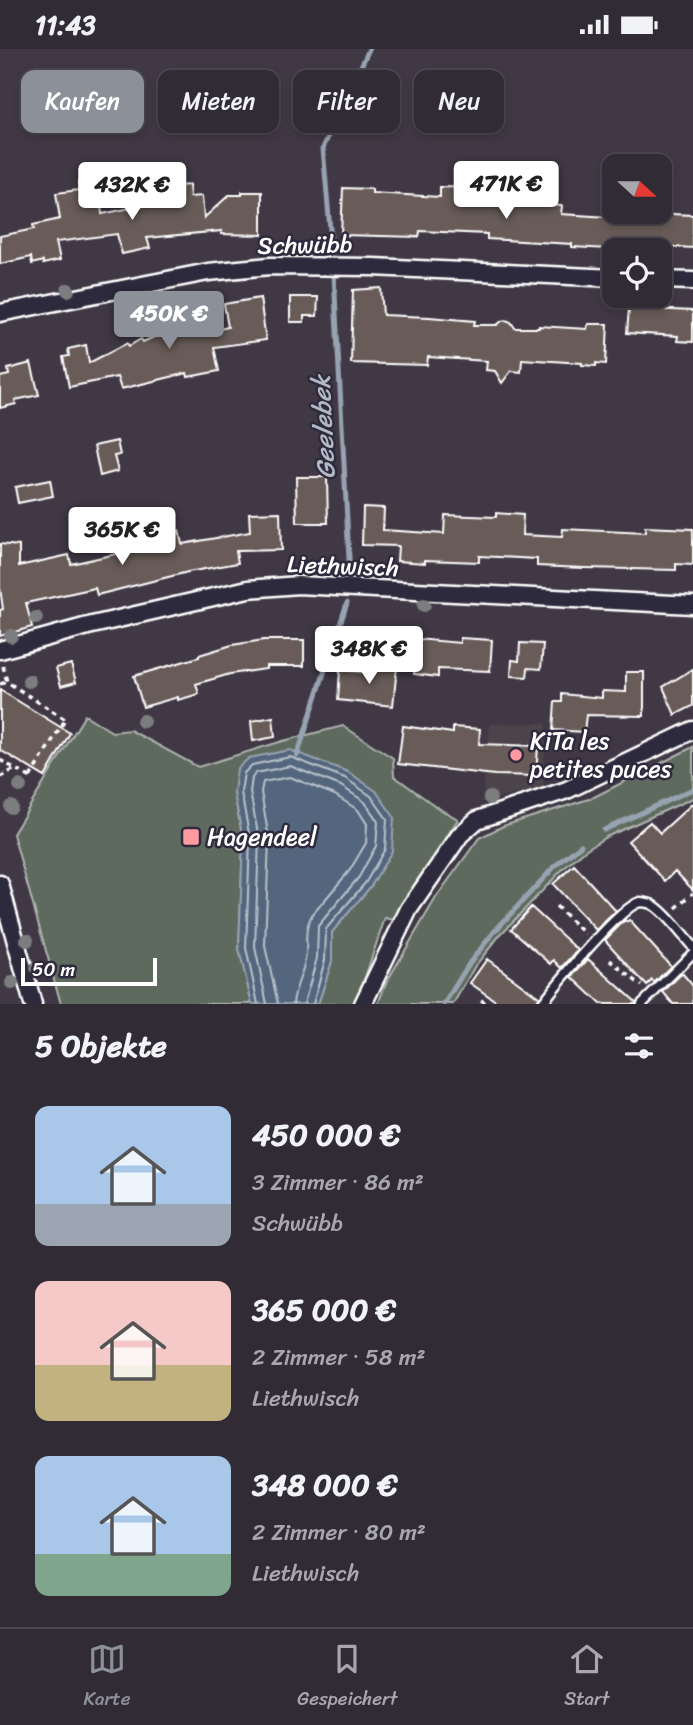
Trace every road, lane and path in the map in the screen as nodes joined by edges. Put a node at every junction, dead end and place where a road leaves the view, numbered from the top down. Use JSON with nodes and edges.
{"nodes":[{"id":1,"x":602,"y":277,"type":"edge"},
{"id":2,"x":672,"y":280,"type":"edge"},
{"id":3,"x":693,"y":281,"type":"edge"},
{"id":4,"x":0,"y":313,"type":"edge"},
{"id":5,"x":693,"y":605,"type":"edge"},
{"id":6,"x":0,"y":650,"type":"edge"},
{"id":7,"x":0,"y":656,"type":"edge"},
{"id":8,"x":7,"y":682,"type":"junction"},
{"id":9,"x":0,"y":684,"type":"edge"},
{"id":10,"x":693,"y":730,"type":"edge"},
{"id":11,"x":0,"y":760,"type":"edge"},
{"id":12,"x":15,"y":769,"type":"junction"},
{"id":13,"x":0,"y":778,"type":"edge"},
{"id":14,"x":0,"y":884,"type":"edge"},
{"id":15,"x":693,"y":893,"type":"edge"},
{"id":16,"x":556,"y":906,"type":"dead end"},
{"id":17,"x":666,"y":917,"type":"junction"},
{"id":18,"x":594,"y":942,"type":"junction"},
{"id":19,"x":693,"y":947,"type":"edge"},
{"id":20,"x":693,"y":953,"type":"edge"},
{"id":21,"x":610,"y":960,"type":"dead end"},
{"id":22,"x":652,"y":994,"type":"junction"},
{"id":23,"x":481,"y":1000,"type":"dead end"},
{"id":24,"x":33,"y":1004,"type":"edge"},
{"id":25,"x":363,"y":1004,"type":"edge"},
{"id":26,"x":487,"y":1004,"type":"edge"},
{"id":27,"x":542,"y":1004,"type":"edge"},
{"id":28,"x":642,"y":1004,"type":"edge"}],
"edges":[{"from":1,"to":4,"type":"street","name":"Schwübb"},
{"from":2,"to":3,"type":"street"},
{"from":5,"to":6,"type":"street","name":"Liethwisch"},
{"from":7,"to":8,"type":"path"},
{"from":8,"to":9,"type":"path"},
{"from":8,"to":12,"type":"path"},
{"from":10,"to":25,"type":"street"},
{"from":11,"to":12,"type":"path"},
{"from":12,"to":13,"type":"path"},
{"from":14,"to":24,"type":"street"},
{"from":15,"to":17,"type":"path"},
{"from":16,"to":18,"type":"path"},
{"from":17,"to":18,"type":"lane"},
{"from":17,"to":19,"type":"lane"},
{"from":18,"to":27,"type":"lane"},
{"from":20,"to":22,"type":"lane"},
{"from":21,"to":22,"type":"path"},
{"from":22,"to":28,"type":"lane"},
{"from":23,"to":26,"type":"path"}]}
